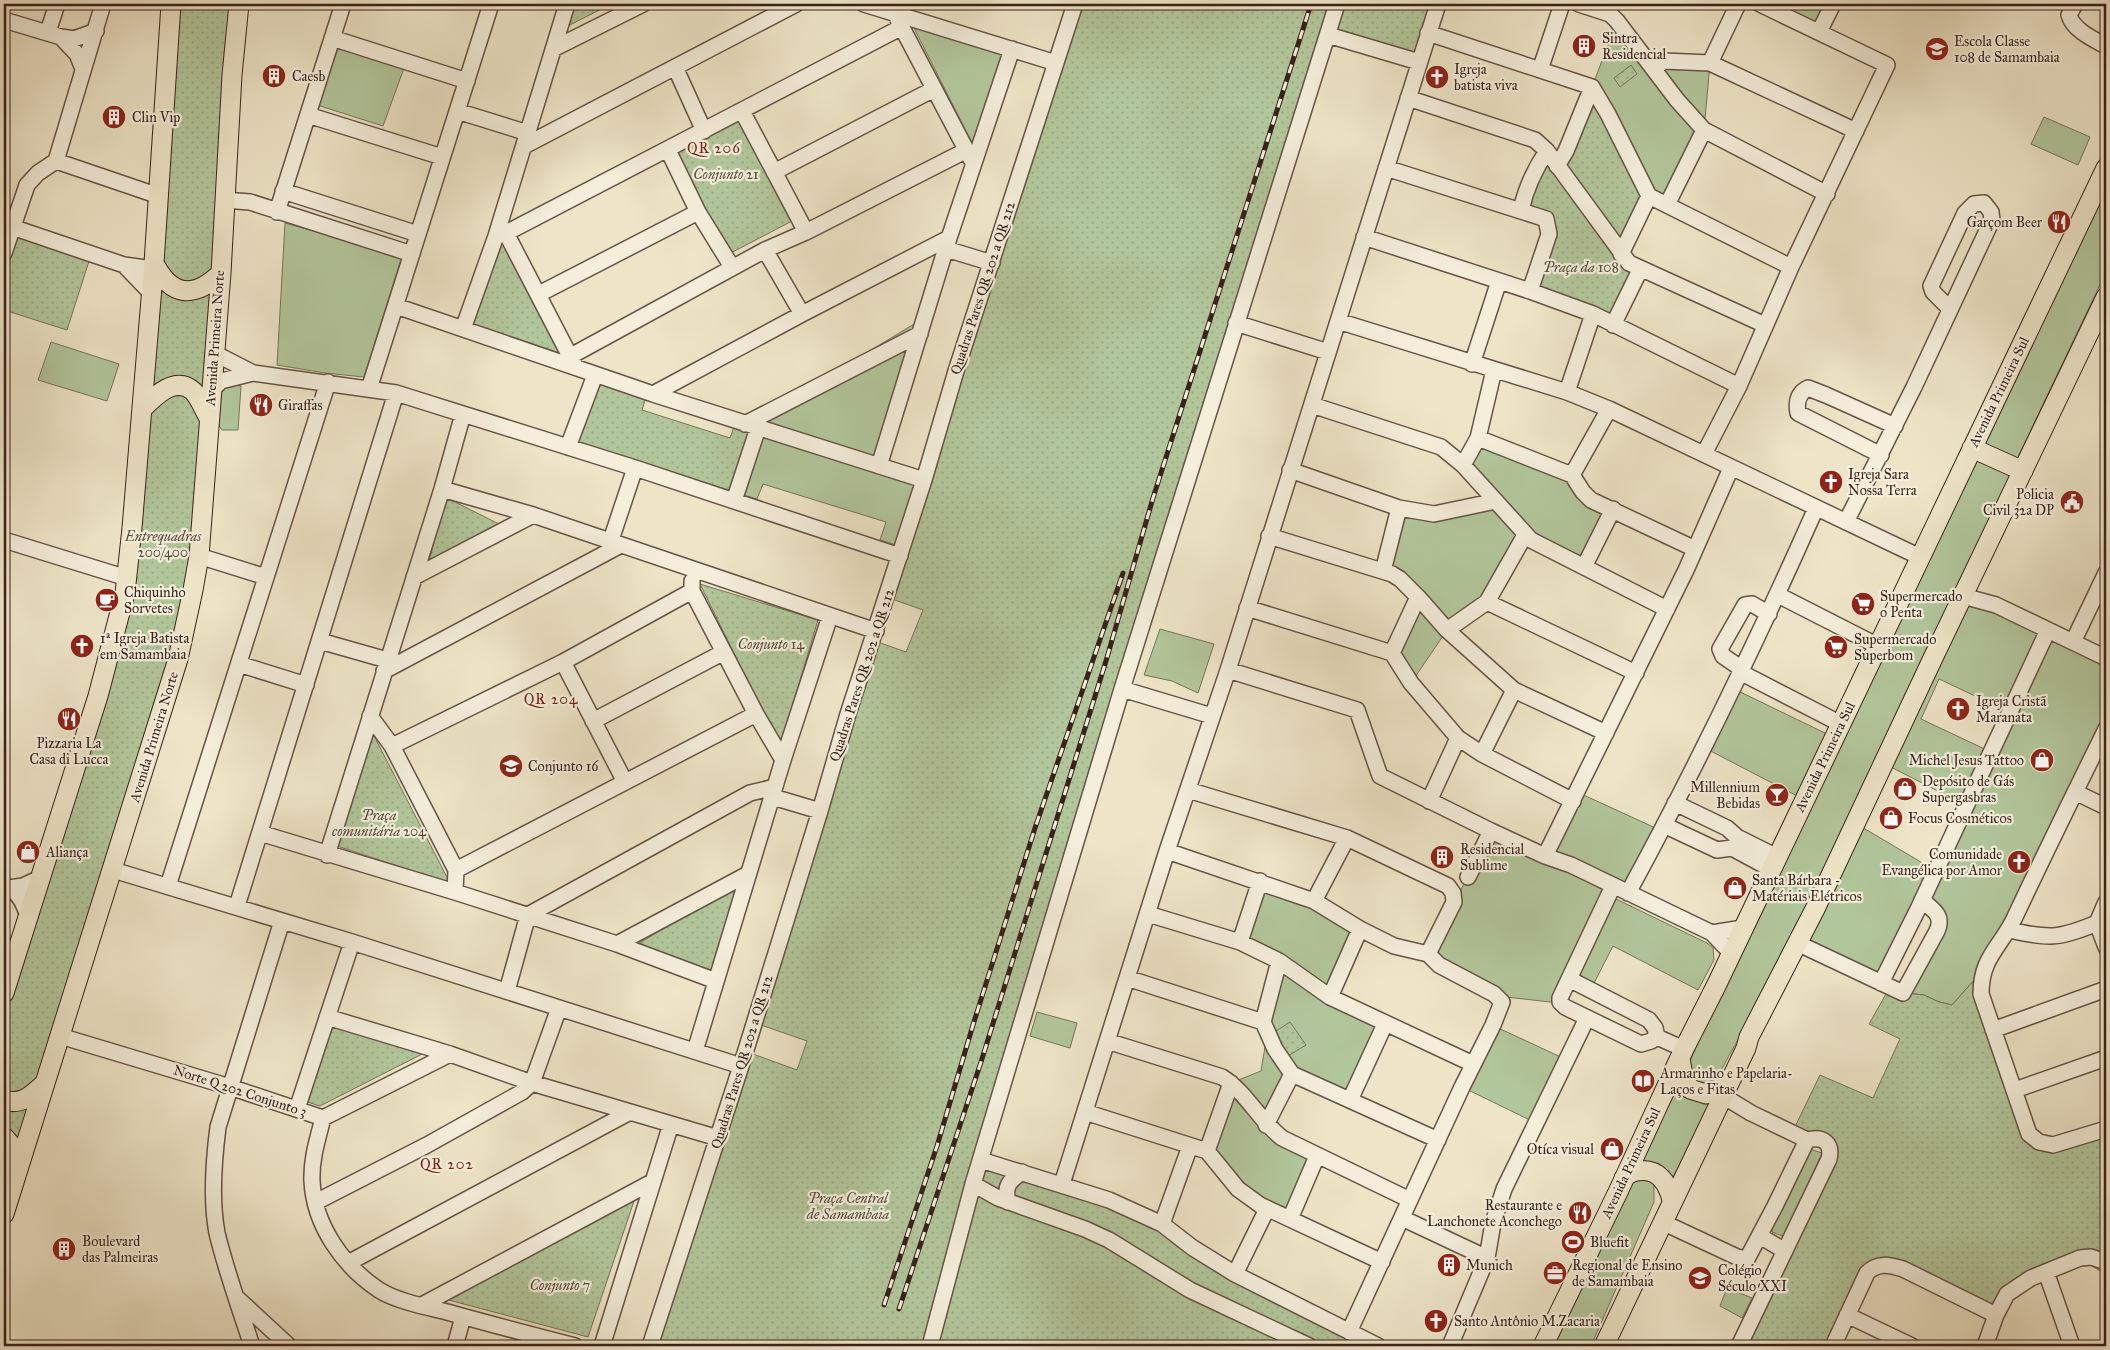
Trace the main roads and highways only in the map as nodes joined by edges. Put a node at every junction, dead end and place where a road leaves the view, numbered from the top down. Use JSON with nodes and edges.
{"nodes":[{"id":1,"x":171,"y":4,"type":"edge"},
{"id":2,"x":239,"y":4,"type":"edge"},
{"id":3,"x":2106,"y":168,"type":"edge"},
{"id":4,"x":2101,"y":186,"type":"edge"},
{"id":5,"x":153,"y":266,"type":"junction"},
{"id":6,"x":220,"y":273,"type":"junction"},
{"id":7,"x":2106,"y":297,"type":"edge"},
{"id":8,"x":142,"y":409,"type":"junction"},
{"id":9,"x":209,"y":418,"type":"junction"},
{"id":10,"x":1972,"y":448,"type":"junction"},
{"id":11,"x":2023,"y":471,"type":"junction"},
{"id":12,"x":4,"y":993,"type":"edge"},
{"id":13,"x":1682,"y":1054,"type":"junction"},
{"id":14,"x":1730,"y":1079,"type":"junction"},
{"id":15,"x":46,"y":1083,"type":"junction"},
{"id":16,"x":4,"y":1100,"type":"edge"},
{"id":17,"x":4,"y":1137,"type":"edge"},
{"id":18,"x":18,"y":1168,"type":"junction"},
{"id":19,"x":1624,"y":1178,"type":"junction"},
{"id":20,"x":1672,"y":1200,"type":"junction"},
{"id":21,"x":4,"y":1214,"type":"edge"},
{"id":22,"x":1543,"y":1346,"type":"edge"},
{"id":23,"x":1604,"y":1346,"type":"edge"}],
"edges":[{"from":1,"to":5,"type":"main road"},
{"from":2,"to":6,"type":"main road","name":"Avenida Primeira Norte"},
{"from":3,"to":4,"type":"main road","name":"Avenida Primeira Sul"},
{"from":4,"to":10,"type":"main road","name":"Avenida Primeira Sul"},
{"from":5,"to":6,"type":"main road"},
{"from":5,"to":8,"type":"main road"},
{"from":6,"to":9,"type":"main road","name":"Avenida Primeira Norte"},
{"from":7,"to":11,"type":"main road"},
{"from":8,"to":9,"type":"main road"},
{"from":8,"to":12,"type":"main road"},
{"from":9,"to":15,"type":"main road","name":"Avenida Primeira Norte"},
{"from":10,"to":11,"type":"main road"},
{"from":10,"to":13,"type":"main road","name":"Avenida Primeira Sul"},
{"from":11,"to":14,"type":"main road"},
{"from":13,"to":14,"type":"main road"},
{"from":13,"to":19,"type":"main road","name":"Avenida Primeira Sul"},
{"from":14,"to":20,"type":"main road"},
{"from":15,"to":16,"type":"main road"},
{"from":15,"to":18,"type":"main road","name":"Avenida Primeira Norte"},
{"from":17,"to":18,"type":"main road"},
{"from":18,"to":21,"type":"main road","name":"Avenida Primeira Norte"},
{"from":19,"to":20,"type":"main road"},
{"from":19,"to":22,"type":"main road","name":"Avenida Primeira Sul"},
{"from":20,"to":23,"type":"main road"}]}
